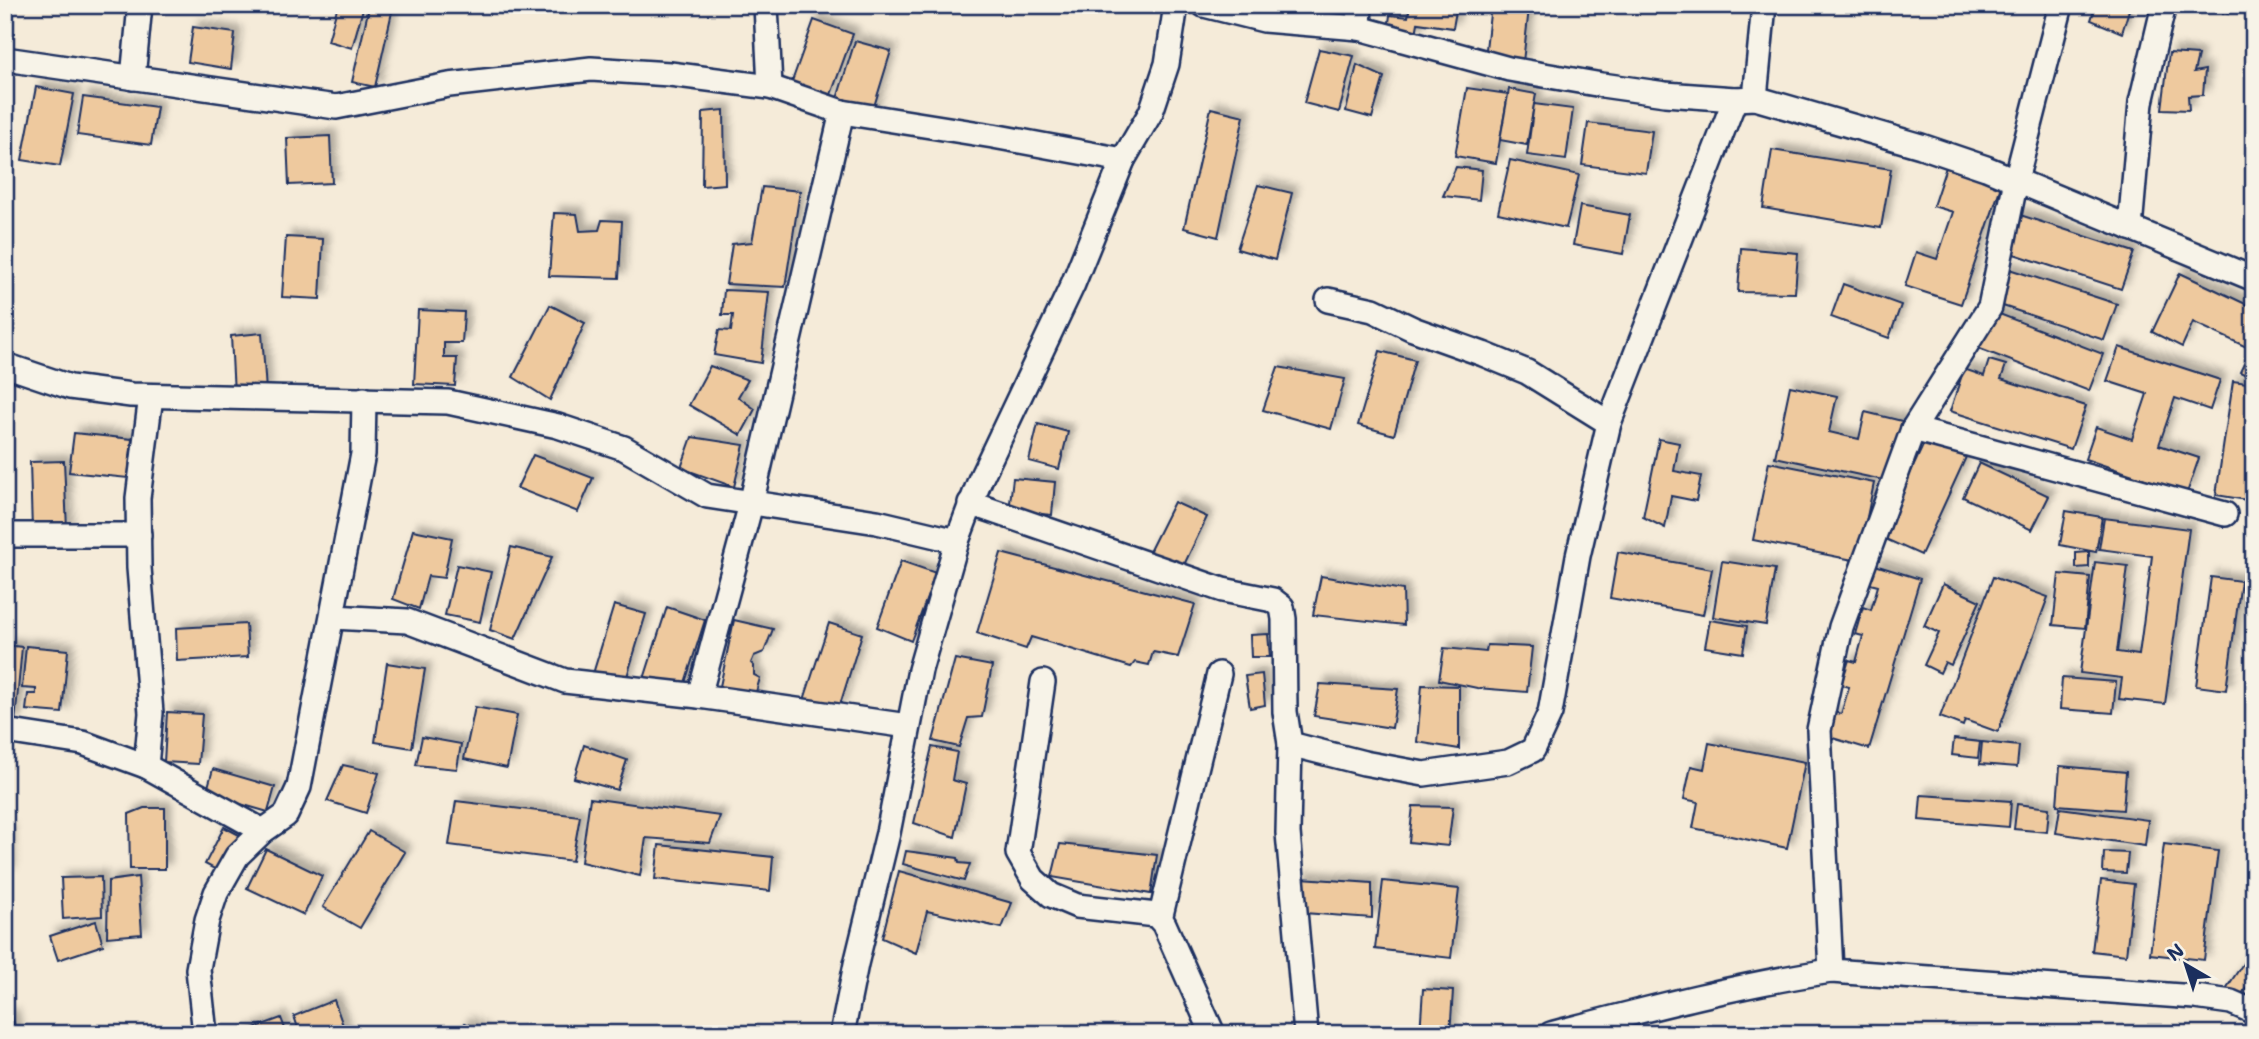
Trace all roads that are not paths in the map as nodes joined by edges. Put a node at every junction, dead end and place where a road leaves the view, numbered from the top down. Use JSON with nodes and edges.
{"nodes":[{"id":1,"x":140,"y":5,"type":"edge"},
{"id":2,"x":766,"y":5,"type":"edge"},
{"id":3,"x":1176,"y":5,"type":"edge"},
{"id":4,"x":1204,"y":5,"type":"edge"},
{"id":5,"x":1763,"y":5,"type":"edge"},
{"id":6,"x":2061,"y":5,"type":"edge"},
{"id":7,"x":2164,"y":5,"type":"edge"},
{"id":8,"x":1359,"y":17,"type":"edge"},
{"id":9,"x":5,"y":59,"type":"edge"},
{"id":10,"x":133,"y":78,"type":"junction"},
{"id":11,"x":770,"y":87,"type":"junction"},
{"id":12,"x":1745,"y":99,"type":"junction"},
{"id":13,"x":842,"y":112,"type":"junction"},
{"id":14,"x":1123,"y":160,"type":"junction"},
{"id":15,"x":2016,"y":180,"type":"junction"},
{"id":16,"x":2130,"y":228,"type":"junction"},
{"id":17,"x":2254,"y":279,"type":"edge"},
{"id":18,"x":1328,"y":300,"type":"dead end"},
{"id":19,"x":5,"y":365,"type":"edge"},
{"id":20,"x":151,"y":396,"type":"junction"},
{"id":21,"x":364,"y":399,"type":"junction"},
{"id":22,"x":1609,"y":423,"type":"junction"},
{"id":23,"x":1913,"y":429,"type":"junction"},
{"id":24,"x":970,"y":503,"type":"junction"},
{"id":25,"x":751,"y":504,"type":"junction"},
{"id":26,"x":2225,"y":514,"type":"dead end"},
{"id":27,"x":5,"y":535,"type":"edge"},
{"id":28,"x":139,"y":535,"type":"junction"},
{"id":29,"x":957,"y":541,"type":"junction"},
{"id":30,"x":333,"y":617,"type":"junction"},
{"id":31,"x":1219,"y":674,"type":"dead end"},
{"id":32,"x":1043,"y":682,"type":"dead end"},
{"id":33,"x":699,"y":696,"type":"junction"},
{"id":34,"x":908,"y":726,"type":"junction"},
{"id":35,"x":5,"y":731,"type":"edge"},
{"id":36,"x":1290,"y":744,"type":"junction"},
{"id":37,"x":146,"y":766,"type":"junction"},
{"id":38,"x":263,"y":831,"type":"junction"},
{"id":39,"x":1160,"y":919,"type":"junction"},
{"id":40,"x":1831,"y":971,"type":"junction"},
{"id":41,"x":2254,"y":1012,"type":"edge"},
{"id":42,"x":205,"y":1034,"type":"edge"},
{"id":43,"x":842,"y":1034,"type":"edge"},
{"id":44,"x":1213,"y":1034,"type":"edge"},
{"id":45,"x":1306,"y":1034,"type":"edge"},
{"id":46,"x":1551,"y":1034,"type":"edge"}],
"edges":[{"from":1,"to":10,"type":"street"},
{"from":2,"to":11,"type":"street"},
{"from":3,"to":14,"type":"street"},
{"from":4,"to":8,"type":"street"},
{"from":5,"to":12,"type":"street"},
{"from":6,"to":15,"type":"street"},
{"from":7,"to":16,"type":"street"},
{"from":8,"to":12,"type":"street"},
{"from":9,"to":10,"type":"street"},
{"from":10,"to":11,"type":"street"},
{"from":11,"to":13,"type":"street"},
{"from":12,"to":15,"type":"street"},
{"from":12,"to":22,"type":"street"},
{"from":13,"to":14,"type":"street"},
{"from":13,"to":25,"type":"street"},
{"from":14,"to":24,"type":"street"},
{"from":15,"to":16,"type":"street"},
{"from":15,"to":23,"type":"street"},
{"from":16,"to":17,"type":"street"},
{"from":18,"to":22,"type":"street"},
{"from":19,"to":20,"type":"street"},
{"from":20,"to":21,"type":"street"},
{"from":20,"to":28,"type":"street"},
{"from":21,"to":25,"type":"street"},
{"from":21,"to":30,"type":"street"},
{"from":22,"to":36,"type":"street"},
{"from":23,"to":26,"type":"street"},
{"from":23,"to":40,"type":"street"},
{"from":24,"to":29,"type":"street"},
{"from":24,"to":36,"type":"street"},
{"from":25,"to":29,"type":"street"},
{"from":25,"to":33,"type":"street"},
{"from":27,"to":28,"type":"street"},
{"from":28,"to":37,"type":"street"},
{"from":29,"to":34,"type":"street"},
{"from":30,"to":33,"type":"street"},
{"from":30,"to":38,"type":"street"},
{"from":31,"to":39,"type":"street"},
{"from":32,"to":39,"type":"street"},
{"from":33,"to":34,"type":"street"},
{"from":34,"to":43,"type":"street"},
{"from":35,"to":37,"type":"street"},
{"from":36,"to":45,"type":"street"},
{"from":37,"to":38,"type":"street"},
{"from":38,"to":42,"type":"street"},
{"from":39,"to":44,"type":"street"},
{"from":40,"to":41,"type":"street"},
{"from":40,"to":46,"type":"street"}]}
